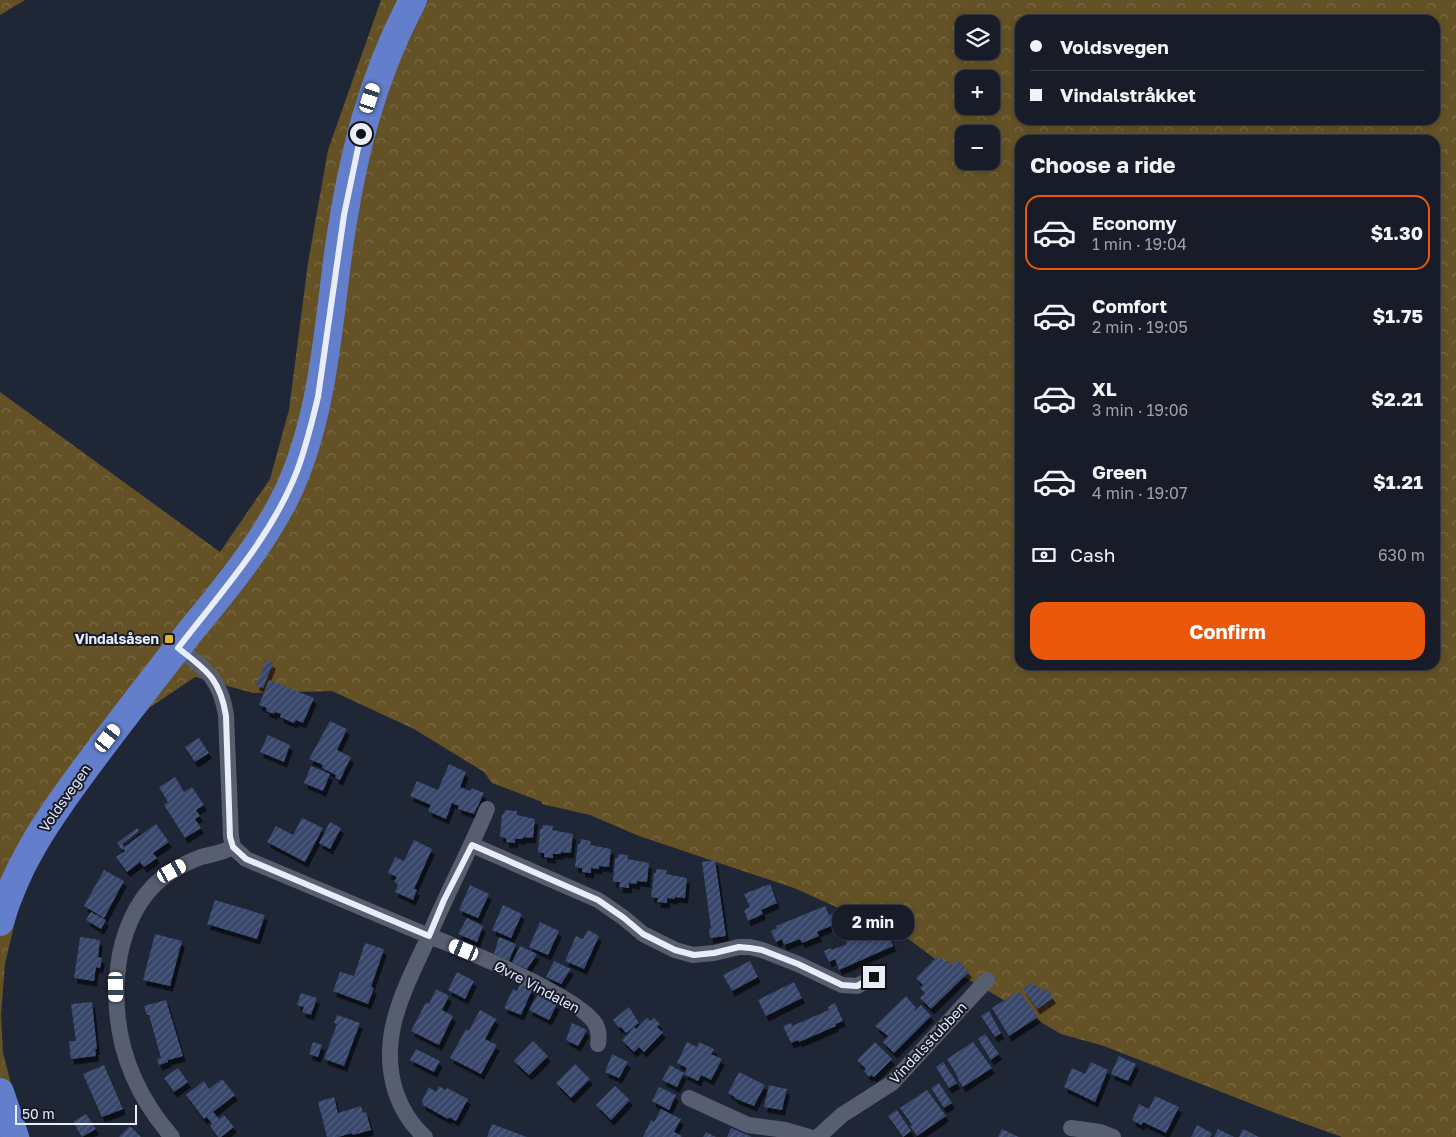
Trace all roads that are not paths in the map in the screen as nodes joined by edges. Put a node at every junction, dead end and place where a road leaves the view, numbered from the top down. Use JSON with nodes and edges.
{"nodes":[{"id":1,"x":413,"y":0,"type":"edge"},
{"id":2,"x":178,"y":648,"type":"junction"},
{"id":3,"x":487,"y":809,"type":"dead end"},
{"id":4,"x":472,"y":845,"type":"junction"},
{"id":5,"x":233,"y":847,"type":"junction"},
{"id":6,"x":0,"y":922,"type":"edge"},
{"id":7,"x":429,"y":936,"type":"junction"},
{"id":8,"x":874,"y":977,"type":"dead end"},
{"id":9,"x":987,"y":980,"type":"dead end"},
{"id":10,"x":598,"y":1044,"type":"dead end"},
{"id":11,"x":0,"y":1092,"type":"edge"},
{"id":12,"x":689,"y":1098,"type":"dead end"},
{"id":13,"x":1071,"y":1128,"type":"dead end"},
{"id":14,"x":15,"y":1137,"type":"edge"},
{"id":15,"x":172,"y":1137,"type":"edge"},
{"id":16,"x":425,"y":1137,"type":"edge"},
{"id":17,"x":809,"y":1137,"type":"edge"},
{"id":18,"x":818,"y":1137,"type":"edge"},
{"id":19,"x":1113,"y":1137,"type":"edge"}],
"edges":[{"from":1,"to":2,"type":"highway","name":"Voldsvegen"},
{"from":2,"to":5,"type":"street"},
{"from":2,"to":6,"type":"highway","name":"Voldsvegen"},
{"from":3,"to":4,"type":"street"},
{"from":4,"to":7,"type":"street"},
{"from":4,"to":8,"type":"street"},
{"from":5,"to":7,"type":"street"},
{"from":5,"to":15,"type":"street"},
{"from":7,"to":10,"type":"street","name":"Øvre Vindalen"},
{"from":7,"to":16,"type":"street"},
{"from":9,"to":18,"type":"street","name":"Vindalsstubben"},
{"from":11,"to":14,"type":"highway"},
{"from":12,"to":17,"type":"street"},
{"from":13,"to":19,"type":"street"}]}
